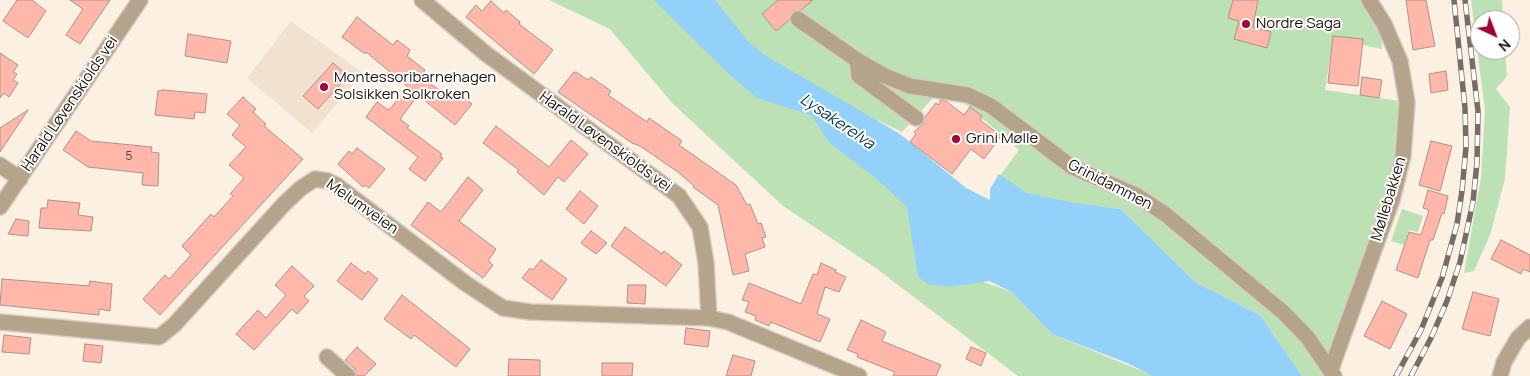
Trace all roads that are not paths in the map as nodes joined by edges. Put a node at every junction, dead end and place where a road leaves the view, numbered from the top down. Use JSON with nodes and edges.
{"nodes":[{"id":1,"x":140,"y":0,"type":"edge"},
{"id":2,"x":422,"y":0,"type":"edge"},
{"id":3,"x":1369,"y":0,"type":"edge"},
{"id":4,"x":798,"y":19,"type":"dead end"},
{"id":5,"x":857,"y":60,"type":"junction"},
{"id":6,"x":916,"y":118,"type":"dead end"},
{"id":7,"x":0,"y":165,"type":"edge"},
{"id":8,"x":20,"y":178,"type":"junction"},
{"id":9,"x":0,"y":207,"type":"edge"},
{"id":10,"x":708,"y":318,"type":"junction"},
{"id":11,"x":0,"y":322,"type":"edge"},
{"id":12,"x":1530,"y":327,"type":"edge"},
{"id":13,"x":327,"y":357,"type":"dead end"},
{"id":14,"x":1333,"y":373,"type":"edge"},
{"id":15,"x":348,"y":376,"type":"edge"},
{"id":16,"x":859,"y":376,"type":"edge"},
{"id":17,"x":1500,"y":376,"type":"edge"}],
"edges":[{"from":1,"to":8,"type":"street","name":"Harald Løvenskiolds vei"},
{"from":2,"to":10,"type":"street","name":"Harald Løvenskiolds vei"},
{"from":3,"to":14,"type":"street","name":"Møllebakken"},
{"from":4,"to":5,"type":"street","name":"Grinidammen"},
{"from":5,"to":6,"type":"street"},
{"from":5,"to":14,"type":"street","name":"Grinidammen"},
{"from":7,"to":8,"type":"street"},
{"from":8,"to":9,"type":"street","name":"Harald Løvenskiolds vei"},
{"from":10,"to":11,"type":"street","name":"Melumveien"},
{"from":10,"to":16,"type":"street"},
{"from":12,"to":17,"type":"street"},
{"from":13,"to":15,"type":"street"}]}
